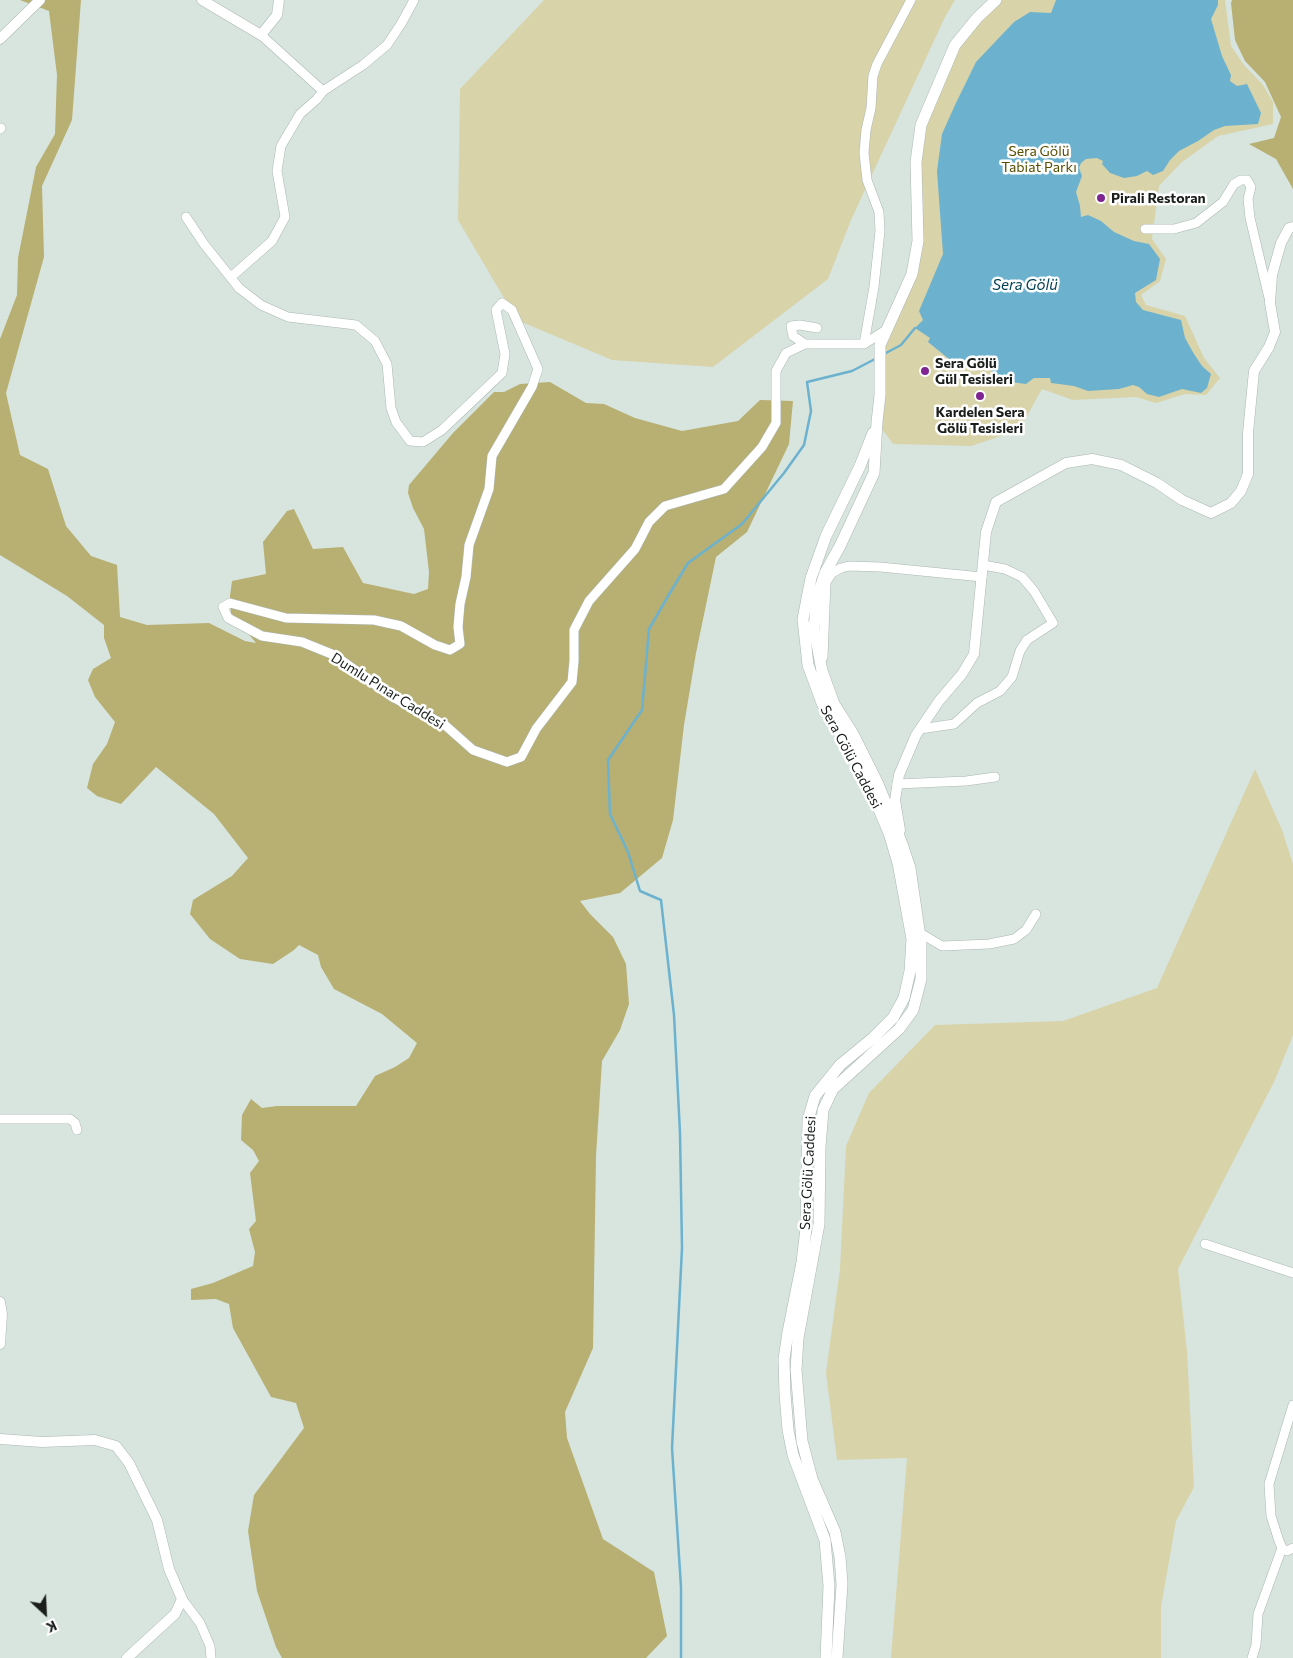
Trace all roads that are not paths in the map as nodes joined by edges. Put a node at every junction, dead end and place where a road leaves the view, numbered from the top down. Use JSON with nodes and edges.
{"nodes":[{"id":1,"x":40,"y":0,"type":"edge"},
{"id":2,"x":202,"y":0,"type":"edge"},
{"id":3,"x":279,"y":0,"type":"edge"},
{"id":4,"x":414,"y":0,"type":"edge"},
{"id":5,"x":911,"y":0,"type":"edge"},
{"id":6,"x":996,"y":0,"type":"edge"},
{"id":7,"x":261,"y":35,"type":"junction"},
{"id":8,"x":0,"y":39,"type":"edge"},
{"id":9,"x":323,"y":91,"type":"junction"},
{"id":10,"x":186,"y":217,"type":"dead end"},
{"id":11,"x":1293,"y":227,"type":"edge"},
{"id":12,"x":1145,"y":229,"type":"dead end"},
{"id":13,"x":231,"y":276,"type":"junction"},
{"id":14,"x":1270,"y":303,"type":"junction"},
{"id":15,"x":818,"y":328,"type":"dead end"},
{"id":16,"x":886,"y":330,"type":"junction"},
{"id":17,"x":805,"y":344,"type":"junction"},
{"id":18,"x":864,"y":344,"type":"junction"},
{"id":19,"x":877,"y":422,"type":"junction"},
{"id":20,"x":983,"y":565,"type":"junction"},
{"id":21,"x":982,"y":577,"type":"junction"},
{"id":22,"x":822,"y":671,"type":"junction"},
{"id":23,"x":822,"y":703,"type":"junction"},
{"id":24,"x":920,"y":729,"type":"junction"},
{"id":25,"x":995,"y":777,"type":"dead end"},
{"id":26,"x":897,"y":784,"type":"junction"},
{"id":27,"x":902,"y":844,"type":"junction"},
{"id":28,"x":898,"y":863,"type":"junction"},
{"id":29,"x":1036,"y":914,"type":"dead end"},
{"id":30,"x":908,"y":926,"type":"junction"},
{"id":31,"x":920,"y":933,"type":"junction"},
{"id":32,"x":0,"y":1119,"type":"edge"},
{"id":33,"x":77,"y":1130,"type":"dead end"},
{"id":34,"x":1205,"y":1244,"type":"dead end"},
{"id":35,"x":1293,"y":1273,"type":"edge"},
{"id":36,"x":0,"y":1302,"type":"edge"},
{"id":37,"x":0,"y":1344,"type":"edge"},
{"id":38,"x":1293,"y":1405,"type":"edge"},
{"id":39,"x":0,"y":1439,"type":"edge"},
{"id":40,"x":1282,"y":1548,"type":"junction"},
{"id":41,"x":1293,"y":1548,"type":"edge"},
{"id":42,"x":182,"y":1599,"type":"junction"},
{"id":43,"x":127,"y":1658,"type":"edge"},
{"id":44,"x":211,"y":1658,"type":"edge"},
{"id":45,"x":826,"y":1658,"type":"edge"},
{"id":46,"x":837,"y":1658,"type":"edge"},
{"id":47,"x":1252,"y":1658,"type":"edge"}],
"edges":[{"from":1,"to":8,"type":"street"},
{"from":2,"to":7,"type":"street"},
{"from":3,"to":7,"type":"street"},
{"from":4,"to":9,"type":"street"},
{"from":5,"to":18,"type":"street"},
{"from":6,"to":16,"type":"main road","name":"Sera Gölü Caddesi"},
{"from":7,"to":9,"type":"street"},
{"from":9,"to":13,"type":"street"},
{"from":10,"to":13,"type":"street","name":"Dumlu Pınar Caddesi"},
{"from":11,"to":14,"type":"street"},
{"from":12,"to":14,"type":"street"},
{"from":13,"to":17,"type":"street","name":"Dumlu Pınar Caddesi"},
{"from":14,"to":20,"type":"street"},
{"from":15,"to":17,"type":"street"},
{"from":16,"to":18,"type":"street"},
{"from":16,"to":19,"type":"main road","name":"Sera Gölü Caddesi"},
{"from":17,"to":18,"type":"street"},
{"from":19,"to":22,"type":"main road","name":"Sera Gölü Caddesi"},
{"from":19,"to":23,"type":"main road","name":"Sera Gölü Caddesi"},
{"from":20,"to":21,"type":"street"},
{"from":20,"to":24,"type":"street"},
{"from":21,"to":22,"type":"street"},
{"from":21,"to":24,"type":"street"},
{"from":22,"to":23,"type":"street"},
{"from":22,"to":27,"type":"main road","name":"Sera Gölü Caddesi"},
{"from":23,"to":28,"type":"main road","name":"Sera Gölü Caddesi"},
{"from":24,"to":26,"type":"street"},
{"from":25,"to":26,"type":"street"},
{"from":26,"to":27,"type":"street"},
{"from":27,"to":28,"type":"street"},
{"from":27,"to":31,"type":"main road","name":"Sera Gölü Caddesi"},
{"from":28,"to":30,"type":"main road","name":"Sera Gölü Caddesi"},
{"from":29,"to":31,"type":"street"},
{"from":30,"to":31,"type":"street"},
{"from":30,"to":45,"type":"main road","name":"Sera Gölü Caddesi"},
{"from":31,"to":46,"type":"main road","name":"Sera Gölü Caddesi"},
{"from":32,"to":33,"type":"street"},
{"from":34,"to":35,"type":"street"},
{"from":36,"to":37,"type":"street"},
{"from":38,"to":40,"type":"street"},
{"from":39,"to":42,"type":"street"},
{"from":40,"to":41,"type":"street"},
{"from":40,"to":47,"type":"street"},
{"from":42,"to":43,"type":"street"},
{"from":42,"to":44,"type":"street"}]}
